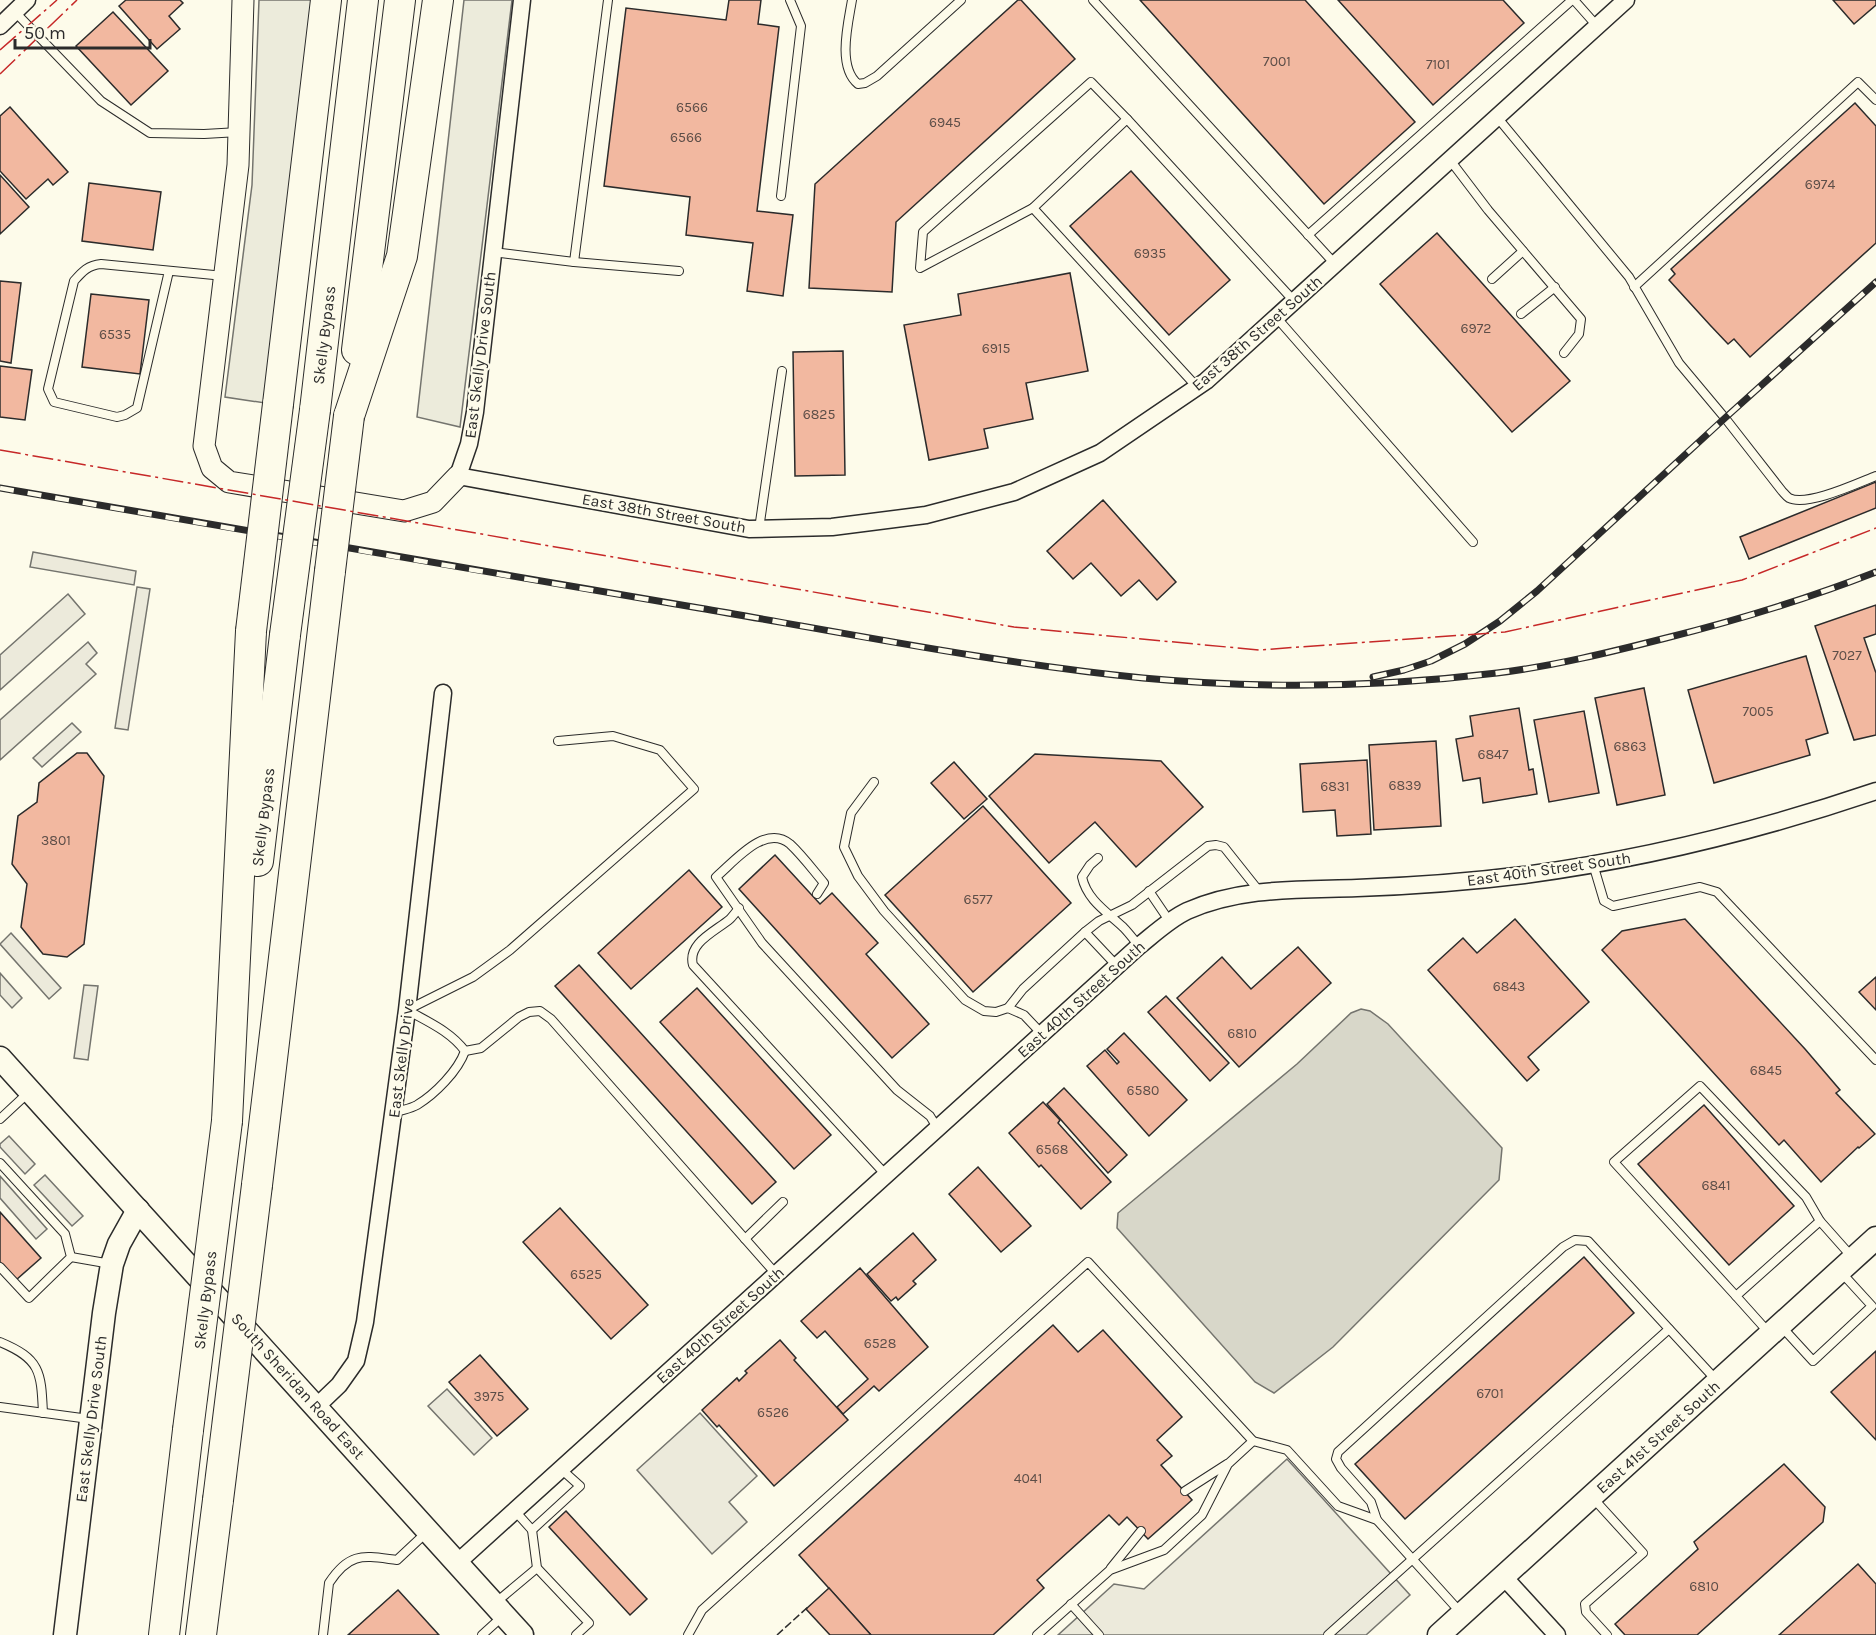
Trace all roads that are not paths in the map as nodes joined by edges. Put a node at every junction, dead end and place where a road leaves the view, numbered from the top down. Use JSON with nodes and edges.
{"nodes":[{"id":1,"x":243,"y":0,"type":"edge"},
{"id":2,"x":326,"y":0,"type":"edge"},
{"id":3,"x":363,"y":0,"type":"edge"},
{"id":4,"x":400,"y":0,"type":"edge"},
{"id":5,"x":438,"y":0,"type":"edge"},
{"id":6,"x":522,"y":0,"type":"edge"},
{"id":7,"x":608,"y":0,"type":"edge"},
{"id":8,"x":790,"y":0,"type":"edge"},
{"id":9,"x":852,"y":0,"type":"edge"},
{"id":10,"x":961,"y":0,"type":"edge"},
{"id":11,"x":1093,"y":0,"type":"edge"},
{"id":12,"x":1573,"y":0,"type":"edge"},
{"id":13,"x":1626,"y":0,"type":"edge"},
{"id":14,"x":21,"y":6,"type":"edge"},
{"id":15,"x":0,"y":26,"type":"edge"},
{"id":16,"x":1597,"y":27,"type":"junction"},
{"id":17,"x":1876,"y":100,"type":"edge"},
{"id":18,"x":1497,"y":117,"type":"junction"},
{"id":19,"x":1127,"y":119,"type":"junction"},
{"id":20,"x":239,"y":132,"type":"junction"},
{"id":21,"x":1450,"y":160,"type":"junction"},
{"id":22,"x":781,"y":196,"type":"dead end"},
{"id":23,"x":1033,"y":208,"type":"junction"},
{"id":24,"x":1308,"y":235,"type":"junction"},
{"id":25,"x":1523,"y":251,"type":"junction"},
{"id":26,"x":493,"y":252,"type":"junction"},
{"id":27,"x":574,"y":262,"type":"junction"},
{"id":28,"x":1335,"y":264,"type":"junction"},
{"id":29,"x":169,"y":271,"type":"junction"},
{"id":30,"x":679,"y":271,"type":"dead end"},
{"id":31,"x":224,"y":276,"type":"junction"},
{"id":32,"x":1492,"y":279,"type":"dead end"},
{"id":33,"x":1634,"y":286,"type":"junction"},
{"id":34,"x":1555,"y":287,"type":"junction"},
{"id":35,"x":1294,"y":301,"type":"junction"},
{"id":36,"x":1521,"y":314,"type":"dead end"},
{"id":37,"x":1276,"y":317,"type":"junction"},
{"id":38,"x":1564,"y":353,"type":"dead end"},
{"id":39,"x":782,"y":371,"type":"dead end"},
{"id":40,"x":1197,"y":387,"type":"junction"},
{"id":41,"x":349,"y":416,"type":"junction"},
{"id":42,"x":458,"y":476,"type":"junction"},
{"id":43,"x":1876,"y":476,"type":"edge"},
{"id":44,"x":759,"y":529,"type":"junction"},
{"id":45,"x":1473,"y":542,"type":"dead end"},
{"id":46,"x":443,"y":693,"type":"dead end"},
{"id":47,"x":558,"y":741,"type":"dead end"},
{"id":48,"x":874,"y":782,"type":"dead end"},
{"id":49,"x":1876,"y":791,"type":"edge"},
{"id":50,"x":1098,"y":858,"type":"dead end"},
{"id":51,"x":1593,"y":864,"type":"junction"},
{"id":52,"x":1149,"y":891,"type":"junction"},
{"id":53,"x":1259,"y":891,"type":"junction"},
{"id":54,"x":817,"y":894,"type":"dead end"},
{"id":55,"x":740,"y":909,"type":"junction"},
{"id":56,"x":1109,"y":917,"type":"junction"},
{"id":57,"x":1170,"y":922,"type":"junction"},
{"id":58,"x":1085,"y":932,"type":"junction"},
{"id":59,"x":1139,"y":946,"type":"junction"},
{"id":60,"x":1117,"y":966,"type":"junction"},
{"id":61,"x":1008,"y":1008,"type":"junction"},
{"id":62,"x":407,"y":1010,"type":"junction"},
{"id":63,"x":1042,"y":1034,"type":"junction"},
{"id":64,"x":465,"y":1051,"type":"junction"},
{"id":65,"x":0,"y":1058,"type":"edge"},
{"id":66,"x":1876,"y":1060,"type":"edge"},
{"id":67,"x":30,"y":1091,"type":"junction"},
{"id":68,"x":394,"y":1113,"type":"junction"},
{"id":69,"x":0,"y":1119,"type":"edge"},
{"id":70,"x":227,"y":1121,"type":"junction"},
{"id":71,"x":938,"y":1129,"type":"junction"},
{"id":72,"x":0,"y":1163,"type":"edge"},
{"id":73,"x":886,"y":1174,"type":"junction"},
{"id":74,"x":783,"y":1202,"type":"dead end"},
{"id":75,"x":138,"y":1210,"type":"junction"},
{"id":76,"x":1820,"y":1221,"type":"junction"},
{"id":77,"x":1876,"y":1238,"type":"edge"},
{"id":78,"x":746,"y":1239,"type":"junction"},
{"id":79,"x":71,"y":1257,"type":"junction"},
{"id":80,"x":112,"y":1264,"type":"junction"},
{"id":81,"x":1847,"y":1265,"type":"junction"},
{"id":82,"x":0,"y":1266,"type":"edge"},
{"id":83,"x":776,"y":1274,"type":"junction"},
{"id":84,"x":1736,"y":1296,"type":"junction"},
{"id":85,"x":1874,"y":1306,"type":"edge"},
{"id":86,"x":1669,"y":1329,"type":"junction"},
{"id":87,"x":1775,"y":1330,"type":"junction"},
{"id":88,"x":0,"y":1342,"type":"edge"},
{"id":89,"x":1718,"y":1382,"type":"junction"},
{"id":90,"x":0,"y":1407,"type":"edge"},
{"id":91,"x":316,"y":1407,"type":"junction"},
{"id":92,"x":43,"y":1413,"type":"junction"},
{"id":93,"x":91,"y":1419,"type":"junction"},
{"id":94,"x":1253,"y":1441,"type":"junction"},
{"id":95,"x":1228,"y":1464,"type":"junction"},
{"id":96,"x":561,"y":1469,"type":"junction"},
{"id":97,"x":1185,"y":1491,"type":"dead end"},
{"id":98,"x":1592,"y":1497,"type":"junction"},
{"id":99,"x":514,"y":1511,"type":"junction"},
{"id":100,"x":1377,"y":1520,"type":"junction"},
{"id":101,"x":532,"y":1530,"type":"junction"},
{"id":102,"x":428,"y":1531,"type":"junction"},
{"id":103,"x":1141,"y":1532,"type":"dead end"},
{"id":104,"x":1412,"y":1558,"type":"junction"},
{"id":105,"x":457,"y":1563,"type":"junction"},
{"id":106,"x":537,"y":1568,"type":"junction"},
{"id":107,"x":1110,"y":1570,"type":"junction"},
{"id":108,"x":1504,"y":1577,"type":"junction"},
{"id":109,"x":1071,"y":1604,"type":"junction"},
{"id":110,"x":499,"y":1609,"type":"junction"},
{"id":111,"x":1462,"y":1614,"type":"junction"},
{"id":112,"x":65,"y":1635,"type":"edge"},
{"id":113,"x":164,"y":1635,"type":"edge"},
{"id":114,"x":201,"y":1635,"type":"edge"},
{"id":115,"x":323,"y":1635,"type":"edge"},
{"id":116,"x":482,"y":1635,"type":"edge"},
{"id":117,"x":522,"y":1635,"type":"edge"},
{"id":118,"x":576,"y":1635,"type":"edge"},
{"id":119,"x":688,"y":1635,"type":"edge"},
{"id":120,"x":1037,"y":1635,"type":"edge"},
{"id":121,"x":1099,"y":1635,"type":"edge"},
{"id":122,"x":1328,"y":1635,"type":"edge"},
{"id":123,"x":1439,"y":1635,"type":"edge"},
{"id":124,"x":1557,"y":1635,"type":"edge"},
{"id":125,"x":1607,"y":1635,"type":"edge"}],
"edges":[{"from":1,"to":20,"type":"street","name":"East Skelly Drive South"},
{"from":2,"to":70,"type":"highway","bridge":true},
{"from":3,"to":70,"type":"highway","name":"Skelly Bypass","bridge":true},
{"from":4,"to":41,"type":"highway"},
{"from":5,"to":41,"type":"highway"},
{"from":6,"to":26,"type":"street","name":"East Skelly Drive South"},
{"from":7,"to":27,"type":"lane"},
{"from":8,"to":22,"type":"lane"},
{"from":9,"to":10,"type":"lane"},
{"from":11,"to":24,"type":"lane"},
{"from":12,"to":16,"type":"lane"},
{"from":12,"to":24,"type":"lane"},
{"from":13,"to":16,"type":"street","name":"East 38th Street South"},
{"from":14,"to":15,"type":"street"},
{"from":14,"to":20,"type":"lane"},
{"from":16,"to":18,"type":"street","name":"East 38th Street South"},
{"from":17,"to":33,"type":"lane"},
{"from":18,"to":21,"type":"street","name":"East 38th Street South"},
{"from":18,"to":33,"type":"lane"},
{"from":19,"to":23,"type":"lane"},
{"from":19,"to":23,"type":"lane"},
{"from":19,"to":35,"type":"lane"},
{"from":20,"to":31,"type":"street","name":"East Skelly Drive South"},
{"from":21,"to":25,"type":"lane"},
{"from":21,"to":28,"type":"street","name":"East 38th Street South"},
{"from":23,"to":40,"type":"lane"},
{"from":24,"to":28,"type":"lane"},
{"from":25,"to":32,"type":"lane"},
{"from":25,"to":34,"type":"lane"},
{"from":26,"to":27,"type":"lane"},
{"from":26,"to":42,"type":"street","name":"East Skelly Drive South"},
{"from":27,"to":30,"type":"lane"},
{"from":28,"to":35,"type":"street","name":"East 38th Street South"},
{"from":29,"to":29,"type":"lane"},
{"from":29,"to":31,"type":"lane"},
{"from":31,"to":42,"type":"street","name":"East Skelly Drive South"},
{"from":33,"to":43,"type":"lane"},
{"from":34,"to":36,"type":"lane"},
{"from":34,"to":38,"type":"lane"},
{"from":35,"to":37,"type":"street","name":"East 38th Street South"},
{"from":37,"to":40,"type":"street","name":"East 38th Street South"},
{"from":37,"to":45,"type":"lane"},
{"from":39,"to":44,"type":"lane"},
{"from":40,"to":44,"type":"street","name":"East 38th Street South"},
{"from":41,"to":114,"type":"highway","bridge":true},
{"from":42,"to":44,"type":"street","name":"East 38th Street South"},
{"from":46,"to":62,"type":"street","name":"East Skelly Drive"},
{"from":47,"to":62,"type":"lane"},
{"from":48,"to":61,"type":"lane"},
{"from":49,"to":51,"type":"street","name":"East 40th Street South"},
{"from":50,"to":56,"type":"lane"},
{"from":51,"to":53,"type":"street","name":"East 40th Street South"},
{"from":51,"to":66,"type":"lane"},
{"from":52,"to":53,"type":"lane"},
{"from":52,"to":56,"type":"lane"},
{"from":52,"to":57,"type":"lane"},
{"from":53,"to":57,"type":"street","name":"East 40th Street South"},
{"from":54,"to":55,"type":"lane"},
{"from":55,"to":71,"type":"lane"},
{"from":55,"to":73,"type":"lane"},
{"from":56,"to":58,"type":"lane"},
{"from":56,"to":59,"type":"lane"},
{"from":57,"to":59,"type":"street","name":"East 40th Street South"},
{"from":58,"to":60,"type":"lane"},
{"from":58,"to":61,"type":"lane"},
{"from":59,"to":60,"type":"street","name":"East 40th Street South"},
{"from":60,"to":63,"type":"street","name":"East 40th Street South"},
{"from":61,"to":63,"type":"lane"},
{"from":62,"to":64,"type":"lane"},
{"from":62,"to":68,"type":"street","name":"East Skelly Drive"},
{"from":63,"to":71,"type":"street","name":"East 40th Street South"},
{"from":64,"to":68,"type":"lane"},
{"from":64,"to":78,"type":"lane"},
{"from":65,"to":67,"type":"main road","name":"South Sheridan Road East"},
{"from":67,"to":69,"type":"lane"},
{"from":67,"to":75,"type":"main road","name":"South Sheridan Road East"},
{"from":68,"to":91,"type":"street","name":"East Skelly Drive"},
{"from":70,"to":113,"type":"highway","name":"Skelly Bypass","bridge":true},
{"from":71,"to":73,"type":"street","name":"East 40th Street South"},
{"from":72,"to":79,"type":"lane"},
{"from":73,"to":83,"type":"street","name":"East 40th Street South"},
{"from":74,"to":78,"type":"lane"},
{"from":75,"to":80,"type":"main road","name":"East Skelly Drive South"},
{"from":75,"to":91,"type":"main road","name":"South Sheridan Road East"},
{"from":76,"to":81,"type":"lane"},
{"from":76,"to":84,"type":"lane"},
{"from":76,"to":84,"type":"lane"},
{"from":77,"to":81,"type":"main road","name":"East 41st Street South"},
{"from":78,"to":83,"type":"lane"},
{"from":79,"to":80,"type":"lane"},
{"from":79,"to":82,"type":"lane"},
{"from":80,"to":93,"type":"main road","name":"East Skelly Drive South"},
{"from":81,"to":85,"type":"lane"},
{"from":81,"to":87,"type":"main road","name":"East 41st Street South"},
{"from":83,"to":96,"type":"street","name":"East 40th Street South"},
{"from":84,"to":87,"type":"lane"},
{"from":85,"to":87,"type":"lane"},
{"from":86,"to":89,"type":"lane"},
{"from":86,"to":100,"type":"lane"},
{"from":86,"to":104,"type":"lane"},
{"from":87,"to":89,"type":"main road","name":"East 41st Street South"},
{"from":88,"to":92,"type":"lane"},
{"from":89,"to":98,"type":"main road","name":"East 41st Street South"},
{"from":90,"to":92,"type":"lane"},
{"from":91,"to":102,"type":"main road","name":"South Sheridan Road East"},
{"from":92,"to":93,"type":"lane"},
{"from":93,"to":112,"type":"main road","name":"East Skelly Drive South"},
{"from":94,"to":95,"type":"lane"},
{"from":94,"to":100,"type":"lane"},
{"from":94,"to":119,"type":"lane"},
{"from":95,"to":97,"type":"lane"},
{"from":95,"to":107,"type":"lane"},
{"from":96,"to":99,"type":"street","name":"East 40th Street South"},
{"from":96,"to":101,"type":"lane"},
{"from":98,"to":108,"type":"main road","name":"East 41st Street South"},
{"from":98,"to":125,"type":"lane"},
{"from":99,"to":101,"type":"lane"},
{"from":99,"to":105,"type":"street","name":"East 40th Street South"},
{"from":100,"to":104,"type":"lane"},
{"from":101,"to":106,"type":"lane"},
{"from":102,"to":105,"type":"main road","name":"South Sheridan Road East"},
{"from":102,"to":115,"type":"lane"},
{"from":103,"to":107,"type":"lane"},
{"from":104,"to":111,"type":"lane"},
{"from":104,"to":122,"type":"lane"},
{"from":105,"to":110,"type":"main road","name":"South Sheridan Road East"},
{"from":106,"to":110,"type":"lane"},
{"from":106,"to":118,"type":"lane"},
{"from":107,"to":109,"type":"lane"},
{"from":108,"to":111,"type":"main road","name":"East 41st Street South"},
{"from":108,"to":124,"type":"street"},
{"from":109,"to":120,"type":"lane"},
{"from":109,"to":121,"type":"lane"},
{"from":110,"to":116,"type":"lane"},
{"from":110,"to":117,"type":"main road","name":"South Sheridan Road East"},
{"from":111,"to":123,"type":"main road","name":"East 41st Street South"}]}
